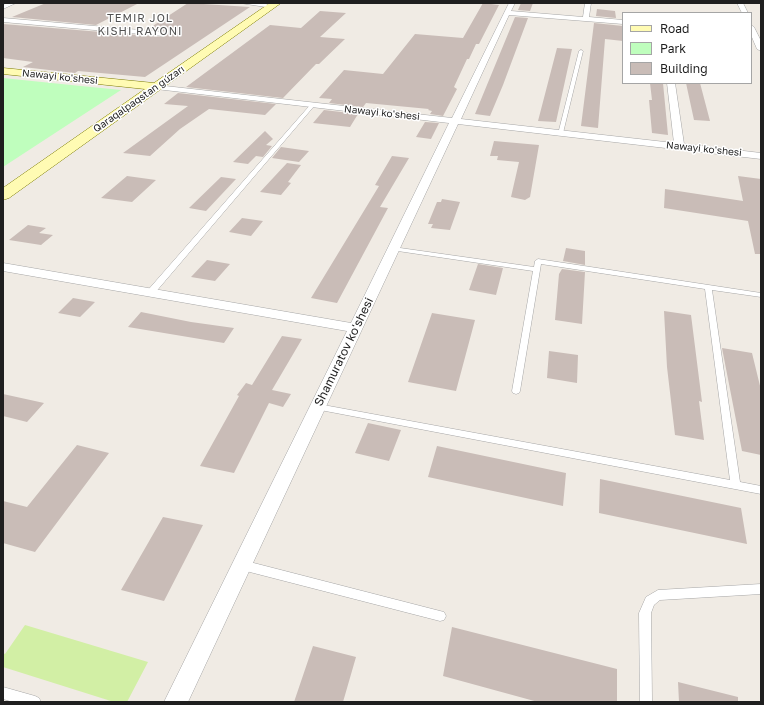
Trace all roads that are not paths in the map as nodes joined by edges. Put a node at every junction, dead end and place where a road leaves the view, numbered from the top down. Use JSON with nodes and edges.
{"nodes":[{"id":1,"x":244,"y":3,"type":"edge"},
{"id":2,"x":588,"y":3,"type":"edge"},
{"id":3,"x":740,"y":3,"type":"edge"},
{"id":4,"x":274,"y":4,"type":"edge"},
{"id":5,"x":509,"y":8,"type":"edge"},
{"id":6,"x":744,"y":12,"type":"edge"},
{"id":7,"x":586,"y":19,"type":"junction"},
{"id":8,"x":3,"y":20,"type":"edge"},
{"id":9,"x":622,"y":22,"type":"edge"},
{"id":10,"x":752,"y":29,"type":"edge"},
{"id":11,"x":163,"y":34,"type":"dead end"},
{"id":12,"x":761,"y":47,"type":"edge"},
{"id":13,"x":581,"y":51,"type":"dead end"},
{"id":14,"x":3,"y":71,"type":"edge"},
{"id":15,"x":672,"y":84,"type":"edge"},
{"id":16,"x":156,"y":87,"type":"junction"},
{"id":17,"x":313,"y":105,"type":"junction"},
{"id":18,"x":455,"y":121,"type":"junction"},
{"id":19,"x":560,"y":133,"type":"junction"},
{"id":20,"x":679,"y":147,"type":"junction"},
{"id":21,"x":761,"y":156,"type":"edge"},
{"id":22,"x":3,"y":195,"type":"edge"},
{"id":23,"x":393,"y":249,"type":"junction"},
{"id":24,"x":3,"y":267,"type":"edge"},
{"id":25,"x":537,"y":269,"type":"junction"},
{"id":26,"x":708,"y":287,"type":"junction"},
{"id":27,"x":151,"y":292,"type":"junction"},
{"id":28,"x":761,"y":295,"type":"edge"},
{"id":29,"x":356,"y":328,"type":"junction"},
{"id":30,"x":516,"y":391,"type":"dead end"},
{"id":31,"x":318,"y":406,"type":"junction"},
{"id":32,"x":736,"y":485,"type":"junction"},
{"id":33,"x":761,"y":490,"type":"edge"},
{"id":34,"x":242,"y":566,"type":"junction"},
{"id":35,"x":761,"y":589,"type":"edge"},
{"id":36,"x":440,"y":616,"type":"dead end"},
{"id":37,"x":3,"y":693,"type":"edge"},
{"id":38,"x":36,"y":702,"type":"edge"},
{"id":39,"x":176,"y":702,"type":"edge"},
{"id":40,"x":646,"y":702,"type":"edge"}],
"edges":[{"from":1,"to":4,"type":"street"},
{"from":2,"to":7,"type":"street"},
{"from":3,"to":6,"type":"street"},
{"from":4,"to":16,"type":"street","name":"Qaraqalpaqstan gúzarı"},
{"from":5,"to":7,"type":"street"},
{"from":5,"to":18,"type":"street","name":"Shamuratov ko'shesi"},
{"from":7,"to":9,"type":"street"},
{"from":8,"to":11,"type":"street"},
{"from":10,"to":12,"type":"street"},
{"from":13,"to":19,"type":"lane"},
{"from":14,"to":16,"type":"street","name":"Nawayi ko'shesi"},
{"from":15,"to":20,"type":"street"},
{"from":16,"to":17,"type":"street","name":"Nawayi ko'shesi"},
{"from":16,"to":22,"type":"street","name":"Qaraqalpaqstan gúzarı"},
{"from":17,"to":18,"type":"street","name":"Nawayi ko'shesi"},
{"from":17,"to":27,"type":"lane"},
{"from":18,"to":19,"type":"street","name":"Nawayi ko'shesi"},
{"from":18,"to":23,"type":"street","name":"Shamuratov ko'shesi"},
{"from":19,"to":20,"type":"street","name":"Nawayi ko'shesi"},
{"from":20,"to":21,"type":"street","name":"Nawayi ko'shesi"},
{"from":23,"to":25,"type":"lane"},
{"from":23,"to":29,"type":"street","name":"Shamuratov ko'shesi"},
{"from":24,"to":27,"type":"street"},
{"from":25,"to":26,"type":"lane"},
{"from":25,"to":30,"type":"lane"},
{"from":26,"to":28,"type":"lane"},
{"from":26,"to":32,"type":"lane"},
{"from":27,"to":29,"type":"street"},
{"from":29,"to":31,"type":"street","name":"Shamuratov ko'shesi"},
{"from":31,"to":32,"type":"lane"},
{"from":31,"to":34,"type":"street","name":"Shamuratov ko'shesi"},
{"from":32,"to":33,"type":"lane"},
{"from":34,"to":36,"type":"lane"},
{"from":34,"to":39,"type":"street","name":"Shamuratov ko'shesi"},
{"from":35,"to":40,"type":"lane"},
{"from":37,"to":38,"type":"lane"}]}
